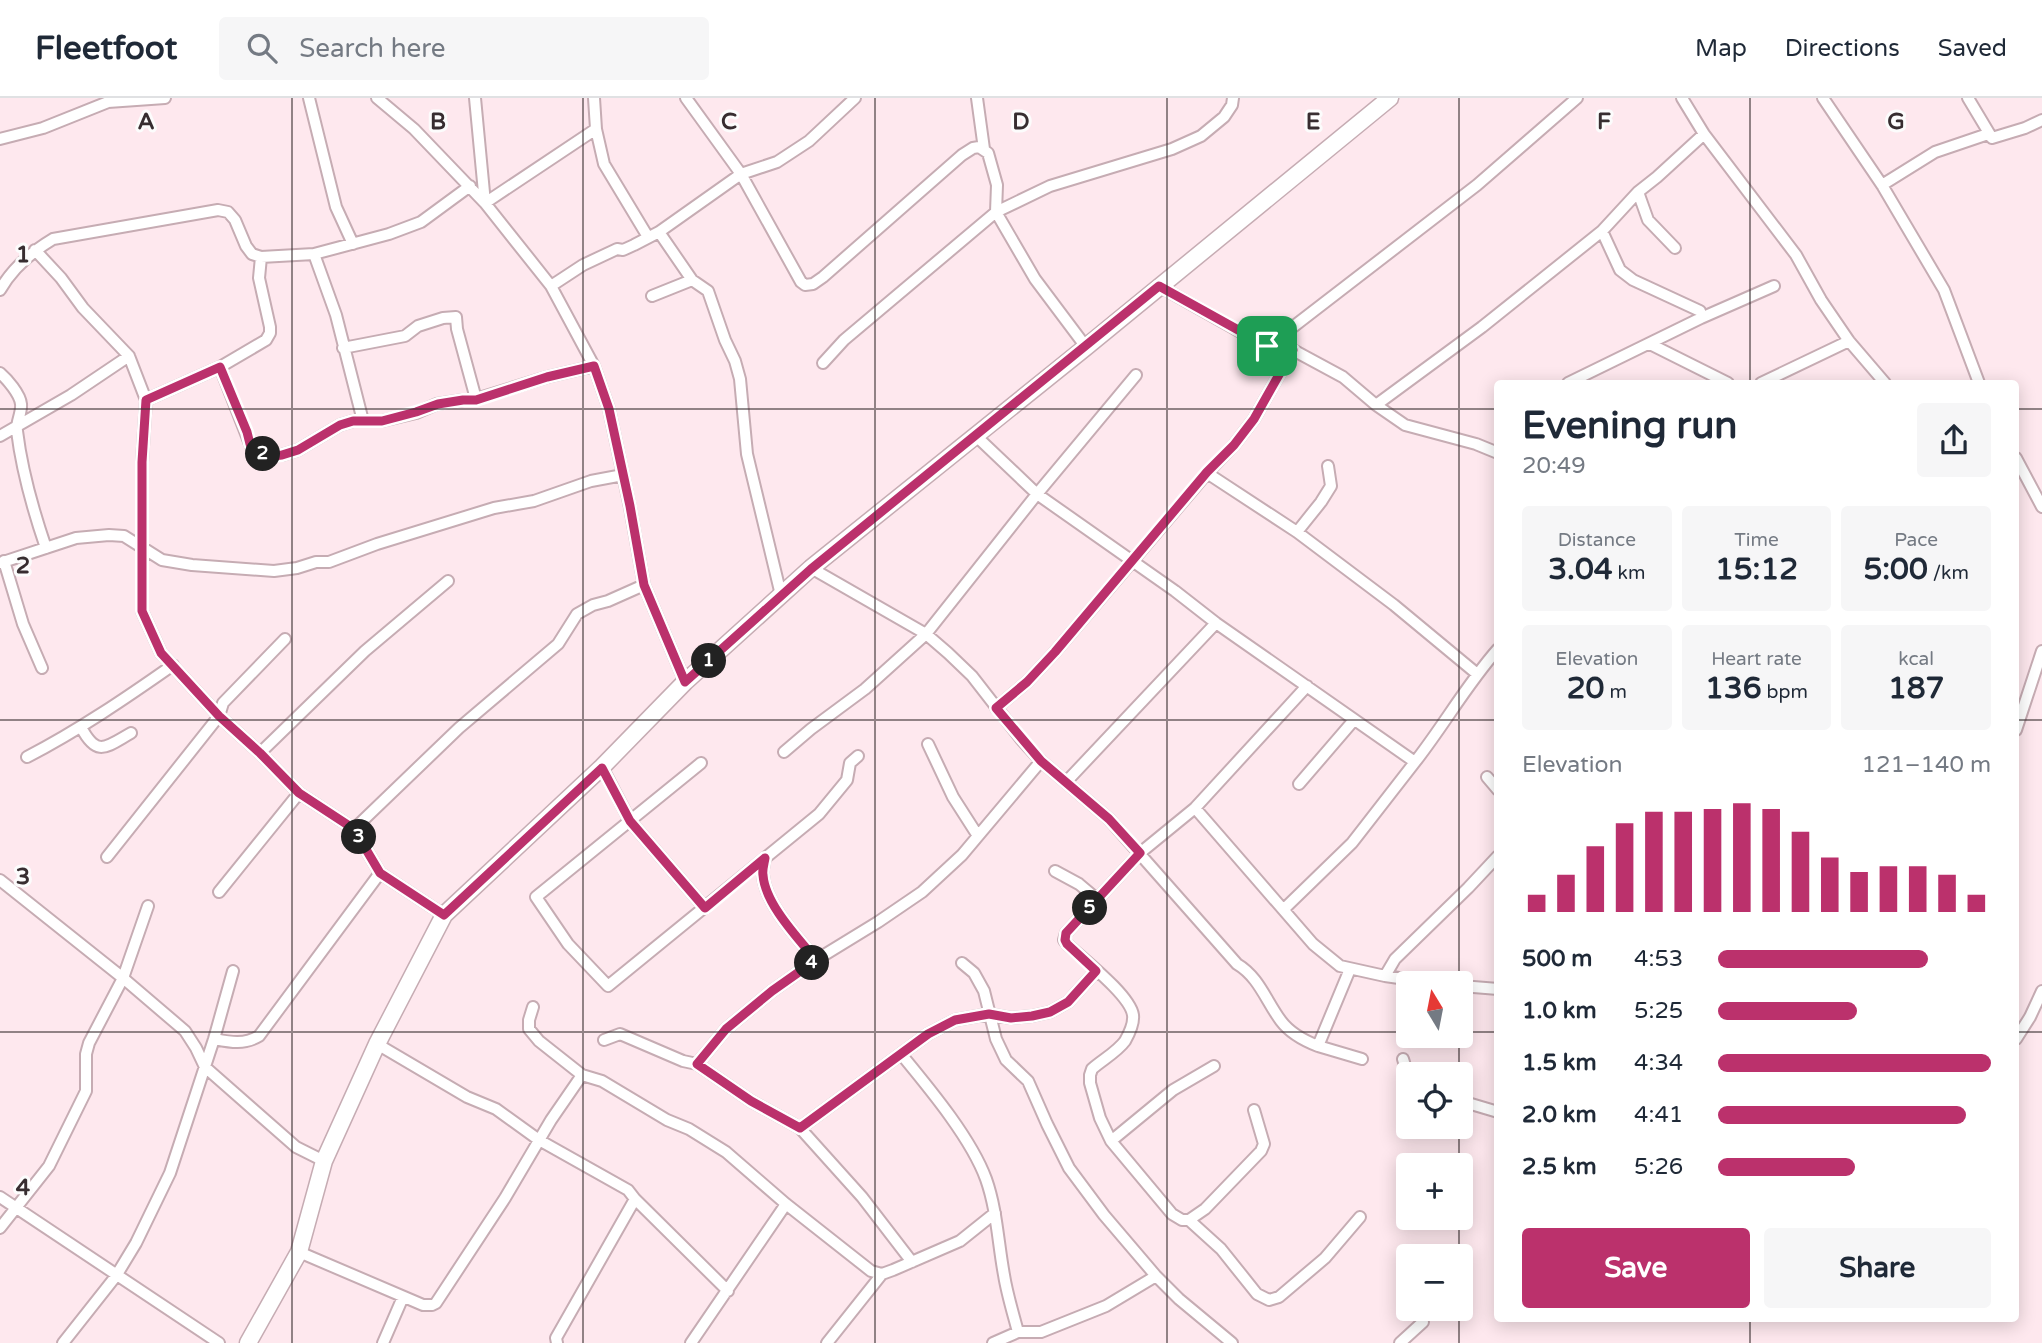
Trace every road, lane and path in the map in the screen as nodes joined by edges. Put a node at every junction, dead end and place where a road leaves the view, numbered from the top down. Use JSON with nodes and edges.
{"nodes":[{"id":1,"x":83,"y":98,"type":"edge"},
{"id":2,"x":166,"y":98,"type":"edge"},
{"id":3,"x":309,"y":98,"type":"edge"},
{"id":4,"x":377,"y":98,"type":"edge"},
{"id":5,"x":475,"y":98,"type":"edge"},
{"id":6,"x":594,"y":98,"type":"edge"},
{"id":7,"x":686,"y":98,"type":"edge"},
{"id":8,"x":855,"y":98,"type":"edge"},
{"id":9,"x":977,"y":98,"type":"edge"},
{"id":10,"x":1233,"y":98,"type":"edge"},
{"id":11,"x":1390,"y":98,"type":"edge"},
{"id":12,"x":1577,"y":98,"type":"edge"},
{"id":13,"x":1682,"y":98,"type":"edge"},
{"id":14,"x":1823,"y":98,"type":"edge"},
{"id":15,"x":1968,"y":98,"type":"edge"},
{"id":16,"x":88,"y":110,"type":"junction"},
{"id":17,"x":2042,"y":120,"type":"edge"},
{"id":18,"x":596,"y":129,"type":"junction"},
{"id":19,"x":1704,"y":134,"type":"junction"},
{"id":20,"x":1992,"y":138,"type":"junction"},
{"id":21,"x":0,"y":139,"type":"edge"},
{"id":22,"x":984,"y":149,"type":"junction"},
{"id":23,"x":741,"y":174,"type":"junction"},
{"id":24,"x":1882,"y":185,"type":"junction"},
{"id":25,"x":470,"y":186,"type":"junction"},
{"id":26,"x":1638,"y":192,"type":"junction"},
{"id":27,"x":485,"y":203,"type":"junction"},
{"id":28,"x":996,"y":212,"type":"junction"},
{"id":29,"x":659,"y":232,"type":"junction"},
{"id":30,"x":1602,"y":232,"type":"junction"},
{"id":31,"x":648,"y":237,"type":"junction"},
{"id":32,"x":353,"y":244,"type":"junction"},
{"id":33,"x":1675,"y":248,"type":"dead end"},
{"id":34,"x":35,"y":250,"type":"junction"},
{"id":35,"x":314,"y":254,"type":"junction"},
{"id":36,"x":261,"y":257,"type":"junction"},
{"id":37,"x":692,"y":280,"type":"junction"},
{"id":38,"x":551,"y":286,"type":"junction"},
{"id":39,"x":1159,"y":286,"type":"junction"},
{"id":40,"x":1774,"y":286,"type":"dead end"},
{"id":41,"x":0,"y":290,"type":"edge"},
{"id":42,"x":652,"y":296,"type":"dead end"},
{"id":43,"x":1701,"y":318,"type":"junction"},
{"id":44,"x":1849,"y":341,"type":"junction"},
{"id":45,"x":1650,"y":344,"type":"junction"},
{"id":46,"x":1267,"y":346,"type":"junction"},
{"id":47,"x":1086,"y":347,"type":"junction"},
{"id":48,"x":343,"y":348,"type":"junction"},
{"id":49,"x":1293,"y":350,"type":"junction"},
{"id":50,"x":130,"y":356,"type":"junction"},
{"id":51,"x":822,"y":363,"type":"dead end"},
{"id":52,"x":594,"y":366,"type":"junction"},
{"id":53,"x":220,"y":367,"type":"junction"},
{"id":54,"x":0,"y":373,"type":"edge"},
{"id":55,"x":1136,"y":375,"type":"dead end"},
{"id":56,"x":1574,"y":380,"type":"edge"},
{"id":57,"x":1722,"y":380,"type":"edge"},
{"id":58,"x":1767,"y":380,"type":"edge"},
{"id":59,"x":1882,"y":380,"type":"edge"},
{"id":60,"x":1978,"y":380,"type":"edge"},
{"id":61,"x":146,"y":400,"type":"junction"},
{"id":62,"x":476,"y":400,"type":"junction"},
{"id":63,"x":1376,"y":405,"type":"junction"},
{"id":64,"x":363,"y":421,"type":"junction"},
{"id":65,"x":17,"y":427,"type":"junction"},
{"id":66,"x":975,"y":435,"type":"junction"},
{"id":67,"x":0,"y":436,"type":"edge"},
{"id":68,"x":1494,"y":451,"type":"edge"},
{"id":69,"x":2019,"y":464,"type":"edge"},
{"id":70,"x":1328,"y":466,"type":"dead end"},
{"id":71,"x":1207,"y":472,"type":"junction"},
{"id":72,"x":623,"y":475,"type":"junction"},
{"id":73,"x":1037,"y":494,"type":"junction"},
{"id":74,"x":2042,"y":507,"type":"edge"},
{"id":75,"x":1297,"y":532,"type":"junction"},
{"id":76,"x":47,"y":548,"type":"junction"},
{"id":77,"x":142,"y":548,"type":"junction"},
{"id":78,"x":1133,"y":561,"type":"junction"},
{"id":79,"x":2,"y":562,"type":"edge"},
{"id":80,"x":811,"y":569,"type":"junction"},
{"id":81,"x":448,"y":581,"type":"dead end"},
{"id":82,"x":644,"y":585,"type":"junction"},
{"id":83,"x":781,"y":595,"type":"junction"},
{"id":84,"x":1216,"y":623,"type":"junction"},
{"id":85,"x":926,"y":634,"type":"junction"},
{"id":86,"x":285,"y":639,"type":"dead end"},
{"id":87,"x":2042,"y":651,"type":"edge"},
{"id":88,"x":1494,"y":653,"type":"edge"},
{"id":89,"x":173,"y":665,"type":"junction"},
{"id":90,"x":42,"y":668,"type":"dead end"},
{"id":91,"x":1476,"y":673,"type":"junction"},
{"id":92,"x":685,"y":682,"type":"junction"},
{"id":93,"x":1307,"y":686,"type":"junction"},
{"id":94,"x":2036,"y":687,"type":"edge"},
{"id":95,"x":996,"y":708,"type":"junction"},
{"id":96,"x":219,"y":716,"type":"junction"},
{"id":97,"x":1354,"y":720,"type":"junction"},
{"id":98,"x":2019,"y":724,"type":"edge"},
{"id":99,"x":81,"y":727,"type":"junction"},
{"id":100,"x":131,"y":733,"type":"dead end"},
{"id":101,"x":928,"y":744,"type":"dead end"},
{"id":102,"x":784,"y":752,"type":"dead end"},
{"id":103,"x":260,"y":753,"type":"junction"},
{"id":104,"x":858,"y":756,"type":"dead end"},
{"id":105,"x":27,"y":757,"type":"dead end"},
{"id":106,"x":1041,"y":761,"type":"junction"},
{"id":107,"x":1415,"y":762,"type":"junction"},
{"id":108,"x":701,"y":763,"type":"dead end"},
{"id":109,"x":602,"y":768,"type":"junction"},
{"id":110,"x":1487,"y":777,"type":"dead end"},
{"id":111,"x":1066,"y":782,"type":"junction"},
{"id":112,"x":1299,"y":784,"type":"dead end"},
{"id":113,"x":1494,"y":785,"type":"edge"},
{"id":114,"x":299,"y":793,"type":"junction"},
{"id":115,"x":1195,"y":808,"type":"junction"},
{"id":116,"x":630,"y":821,"type":"junction"},
{"id":117,"x":354,"y":829,"type":"junction"},
{"id":118,"x":978,"y":836,"type":"junction"},
{"id":119,"x":1140,"y":853,"type":"junction"},
{"id":120,"x":107,"y":857,"type":"dead end"},
{"id":121,"x":765,"y":858,"type":"junction"},
{"id":122,"x":1494,"y":860,"type":"edge"},
{"id":123,"x":1055,"y":871,"type":"dead end"},
{"id":124,"x":380,"y":873,"type":"junction"},
{"id":125,"x":0,"y":880,"type":"edge"},
{"id":126,"x":219,"y":892,"type":"dead end"},
{"id":127,"x":1098,"y":900,"type":"junction"},
{"id":128,"x":148,"y":906,"type":"dead end"},
{"id":129,"x":705,"y":908,"type":"junction"},
{"id":130,"x":1284,"y":909,"type":"junction"},
{"id":131,"x":444,"y":915,"type":"junction"},
{"id":132,"x":816,"y":960,"type":"junction"},
{"id":133,"x":962,"y":962,"type":"dead end"},
{"id":134,"x":1350,"y":969,"type":"junction"},
{"id":135,"x":233,"y":971,"type":"dead end"},
{"id":136,"x":1096,"y":971,"type":"junction"},
{"id":137,"x":1385,"y":976,"type":"junction"},
{"id":138,"x":123,"y":978,"type":"junction"},
{"id":139,"x":1396,"y":978,"type":"edge"},
{"id":140,"x":1474,"y":987,"type":"edge"},
{"id":141,"x":1494,"y":989,"type":"edge"},
{"id":142,"x":2042,"y":991,"type":"edge"},
{"id":143,"x":533,"y":1007,"type":"dead end"},
{"id":144,"x":989,"y":1014,"type":"junction"},
{"id":145,"x":2019,"y":1034,"type":"edge"},
{"id":146,"x":214,"y":1039,"type":"junction"},
{"id":147,"x":604,"y":1040,"type":"dead end"},
{"id":148,"x":377,"y":1044,"type":"junction"},
{"id":149,"x":1318,"y":1046,"type":"junction"},
{"id":150,"x":901,"y":1054,"type":"junction"},
{"id":151,"x":1362,"y":1059,"type":"dead end"},
{"id":152,"x":1403,"y":1059,"type":"dead end"},
{"id":153,"x":1404,"y":1062,"type":"edge"},
{"id":154,"x":697,"y":1064,"type":"junction"},
{"id":155,"x":1214,"y":1066,"type":"dead end"},
{"id":156,"x":205,"y":1067,"type":"junction"},
{"id":157,"x":582,"y":1075,"type":"junction"},
{"id":158,"x":1473,"y":1105,"type":"edge"},
{"id":159,"x":1254,"y":1110,"type":"dead end"},
{"id":160,"x":1494,"y":1111,"type":"edge"},
{"id":161,"x":800,"y":1128,"type":"junction"},
{"id":162,"x":539,"y":1140,"type":"junction"},
{"id":163,"x":1111,"y":1141,"type":"junction"},
{"id":164,"x":324,"y":1161,"type":"junction"},
{"id":165,"x":0,"y":1197,"type":"edge"},
{"id":166,"x":635,"y":1199,"type":"junction"},
{"id":167,"x":786,"y":1204,"type":"junction"},
{"id":168,"x":16,"y":1207,"type":"junction"},
{"id":169,"x":995,"y":1213,"type":"junction"},
{"id":170,"x":1360,"y":1217,"type":"dead end"},
{"id":171,"x":1189,"y":1220,"type":"junction"},
{"id":172,"x":0,"y":1228,"type":"edge"},
{"id":173,"x":299,"y":1252,"type":"junction"},
{"id":174,"x":912,"y":1262,"type":"junction"},
{"id":175,"x":882,"y":1274,"type":"junction"},
{"id":176,"x":116,"y":1276,"type":"junction"},
{"id":177,"x":1156,"y":1276,"type":"junction"},
{"id":178,"x":728,"y":1291,"type":"junction"},
{"id":179,"x":403,"y":1297,"type":"junction"},
{"id":180,"x":1423,"y":1322,"type":"dead end"},
{"id":181,"x":1018,"y":1332,"type":"junction"},
{"id":182,"x":63,"y":1343,"type":"edge"},
{"id":183,"x":219,"y":1343,"type":"edge"},
{"id":184,"x":248,"y":1343,"type":"edge"},
{"id":185,"x":383,"y":1343,"type":"edge"},
{"id":186,"x":557,"y":1343,"type":"edge"},
{"id":187,"x":691,"y":1343,"type":"edge"},
{"id":188,"x":827,"y":1343,"type":"edge"},
{"id":189,"x":993,"y":1343,"type":"edge"},
{"id":190,"x":1232,"y":1343,"type":"edge"},
{"id":191,"x":1400,"y":1343,"type":"edge"}],
"edges":[{"from":1,"to":16,"type":"street"},
{"from":2,"to":16,"type":"street"},
{"from":3,"to":32,"type":"street"},
{"from":4,"to":25,"type":"street"},
{"from":5,"to":27,"type":"street"},
{"from":6,"to":18,"type":"street"},
{"from":7,"to":23,"type":"street"},
{"from":8,"to":23,"type":"street"},
{"from":9,"to":22,"type":"street"},
{"from":10,"to":28,"type":"street"},
{"from":11,"to":39,"type":"street"},
{"from":12,"to":46,"type":"street"},
{"from":13,"to":19,"type":"street"},
{"from":14,"to":24,"type":"street"},
{"from":15,"to":20,"type":"street"},
{"from":16,"to":21,"type":"street"},
{"from":17,"to":20,"type":"street"},
{"from":18,"to":27,"type":"street"},
{"from":18,"to":31,"type":"street"},
{"from":19,"to":26,"type":"street"},
{"from":19,"to":44,"type":"street"},
{"from":20,"to":24,"type":"street"},
{"from":22,"to":23,"type":"street"},
{"from":22,"to":28,"type":"street"},
{"from":23,"to":29,"type":"street"},
{"from":24,"to":60,"type":"street"},
{"from":25,"to":27,"type":"street"},
{"from":25,"to":32,"type":"street"},
{"from":26,"to":30,"type":"street"},
{"from":26,"to":33,"type":"street"},
{"from":27,"to":38,"type":"street"},
{"from":28,"to":47,"type":"street"},
{"from":28,"to":51,"type":"street"},
{"from":29,"to":31,"type":"street"},
{"from":29,"to":37,"type":"street"},
{"from":30,"to":43,"type":"street"},
{"from":30,"to":63,"type":"street"},
{"from":31,"to":38,"type":"street"},
{"from":32,"to":35,"type":"street"},
{"from":34,"to":36,"type":"street"},
{"from":34,"to":41,"type":"street"},
{"from":34,"to":50,"type":"street"},
{"from":35,"to":36,"type":"street"},
{"from":35,"to":48,"type":"street"},
{"from":36,"to":53,"type":"street"},
{"from":37,"to":42,"type":"street"},
{"from":37,"to":83,"type":"street"},
{"from":38,"to":52,"type":"street"},
{"from":39,"to":46,"type":"street"},
{"from":39,"to":47,"type":"street"},
{"from":40,"to":43,"type":"street"},
{"from":43,"to":45,"type":"street"},
{"from":44,"to":58,"type":"street"},
{"from":44,"to":59,"type":"street"},
{"from":45,"to":56,"type":"street"},
{"from":45,"to":57,"type":"street"},
{"from":46,"to":49,"type":"street"},
{"from":47,"to":66,"type":"street"},
{"from":48,"to":62,"type":"street"},
{"from":48,"to":64,"type":"street"},
{"from":49,"to":63,"type":"street"},
{"from":49,"to":71,"type":"street"},
{"from":50,"to":61,"type":"street"},
{"from":50,"to":65,"type":"street"},
{"from":52,"to":62,"type":"street"},
{"from":52,"to":72,"type":"street"},
{"from":53,"to":61,"type":"street"},
{"from":53,"to":64,"type":"street"},
{"from":54,"to":65,"type":"street"},
{"from":55,"to":73,"type":"street"},
{"from":61,"to":77,"type":"street"},
{"from":62,"to":64,"type":"street"},
{"from":63,"to":68,"type":"street"},
{"from":65,"to":67,"type":"street"},
{"from":65,"to":76,"type":"street"},
{"from":66,"to":73,"type":"street"},
{"from":66,"to":80,"type":"street"},
{"from":69,"to":74,"type":"street"},
{"from":70,"to":75,"type":"street"},
{"from":71,"to":75,"type":"street"},
{"from":71,"to":78,"type":"street"},
{"from":72,"to":77,"type":"street"},
{"from":72,"to":82,"type":"street"},
{"from":73,"to":78,"type":"street"},
{"from":73,"to":85,"type":"street"},
{"from":75,"to":91,"type":"street"},
{"from":76,"to":77,"type":"street"},
{"from":76,"to":79,"type":"street"},
{"from":77,"to":89,"type":"street"},
{"from":78,"to":84,"type":"street"},
{"from":78,"to":95,"type":"street"},
{"from":79,"to":90,"type":"street"},
{"from":80,"to":83,"type":"street"},
{"from":80,"to":85,"type":"street"},
{"from":81,"to":103,"type":"street"},
{"from":82,"to":92,"type":"street"},
{"from":82,"to":117,"type":"street"},
{"from":83,"to":92,"type":"street"},
{"from":84,"to":93,"type":"street"},
{"from":84,"to":111,"type":"street"},
{"from":85,"to":95,"type":"street"},
{"from":85,"to":102,"type":"street"},
{"from":86,"to":96,"type":"street"},
{"from":87,"to":94,"type":"street"},
{"from":88,"to":91,"type":"street"},
{"from":89,"to":96,"type":"street"},
{"from":89,"to":99,"type":"street"},
{"from":91,"to":107,"type":"street"},
{"from":92,"to":109,"type":"street"},
{"from":93,"to":97,"type":"street"},
{"from":93,"to":115,"type":"street"},
{"from":94,"to":98,"type":"street"},
{"from":95,"to":106,"type":"street"},
{"from":96,"to":103,"type":"street"},
{"from":96,"to":120,"type":"street"},
{"from":97,"to":107,"type":"street"},
{"from":97,"to":112,"type":"street"},
{"from":99,"to":100,"type":"street"},
{"from":99,"to":105,"type":"street"},
{"from":101,"to":118,"type":"street"},
{"from":103,"to":114,"type":"street"},
{"from":104,"to":121,"type":"street"},
{"from":106,"to":111,"type":"street"},
{"from":106,"to":118,"type":"street"},
{"from":107,"to":130,"type":"street"},
{"from":108,"to":116,"type":"street"},
{"from":109,"to":116,"type":"street"},
{"from":109,"to":131,"type":"street"},
{"from":110,"to":113,"type":"street"},
{"from":111,"to":119,"type":"street"},
{"from":114,"to":117,"type":"street"},
{"from":114,"to":126,"type":"street"},
{"from":115,"to":119,"type":"street"},
{"from":115,"to":130,"type":"street"},
{"from":116,"to":129,"type":"street"},
{"from":116,"to":129,"type":"street"},
{"from":117,"to":124,"type":"street"},
{"from":118,"to":132,"type":"street"},
{"from":119,"to":127,"type":"street"},
{"from":119,"to":149,"type":"street"},
{"from":121,"to":129,"type":"street"},
{"from":121,"to":132,"type":"street"},
{"from":122,"to":137,"type":"street"},
{"from":123,"to":127,"type":"street"},
{"from":124,"to":131,"type":"street"},
{"from":124,"to":146,"type":"street"},
{"from":125,"to":138,"type":"street"},
{"from":127,"to":136,"type":"street"},
{"from":128,"to":138,"type":"street"},
{"from":130,"to":134,"type":"street"},
{"from":131,"to":148,"type":"street"},
{"from":132,"to":154,"type":"street"},
{"from":133,"to":144,"type":"street"},
{"from":134,"to":137,"type":"street"},
{"from":134,"to":149,"type":"street"},
{"from":135,"to":146,"type":"street"},
{"from":136,"to":144,"type":"street"},
{"from":136,"to":163,"type":"street"},
{"from":137,"to":139,"type":"street"},
{"from":138,"to":156,"type":"street"},
{"from":138,"to":168,"type":"street"},
{"from":140,"to":141,"type":"street"},
{"from":142,"to":145,"type":"street"},
{"from":143,"to":157,"type":"street"},
{"from":144,"to":150,"type":"street"},
{"from":144,"to":177,"type":"street"},
{"from":146,"to":156,"type":"street"},
{"from":147,"to":154,"type":"street"},
{"from":148,"to":162,"type":"street"},
{"from":148,"to":164,"type":"street"},
{"from":149,"to":151,"type":"street"},
{"from":150,"to":161,"type":"street"},
{"from":150,"to":169,"type":"street"},
{"from":152,"to":153,"type":"street"},
{"from":154,"to":161,"type":"street"},
{"from":155,"to":163,"type":"street"},
{"from":156,"to":164,"type":"street"},
{"from":156,"to":176,"type":"street"},
{"from":157,"to":162,"type":"street"},
{"from":157,"to":167,"type":"street"},
{"from":158,"to":160,"type":"street"},
{"from":159,"to":171,"type":"street"},
{"from":161,"to":174,"type":"street"},
{"from":162,"to":166,"type":"street"},
{"from":162,"to":179,"type":"street"},
{"from":163,"to":171,"type":"street"},
{"from":164,"to":173,"type":"street"},
{"from":165,"to":168,"type":"street"},
{"from":166,"to":178,"type":"street"},
{"from":166,"to":186,"type":"street"},
{"from":167,"to":175,"type":"street"},
{"from":167,"to":178,"type":"street"},
{"from":168,"to":172,"type":"street"},
{"from":168,"to":176,"type":"street"},
{"from":169,"to":174,"type":"street"},
{"from":169,"to":181,"type":"street"},
{"from":170,"to":171,"type":"street"},
{"from":173,"to":179,"type":"street"},
{"from":173,"to":184,"type":"street"},
{"from":174,"to":175,"type":"street"},
{"from":175,"to":188,"type":"street"},
{"from":176,"to":182,"type":"street"},
{"from":176,"to":183,"type":"street"},
{"from":177,"to":181,"type":"street"},
{"from":177,"to":190,"type":"street"},
{"from":178,"to":187,"type":"street"},
{"from":179,"to":185,"type":"street"},
{"from":180,"to":191,"type":"street"},
{"from":181,"to":189,"type":"street"}]}
